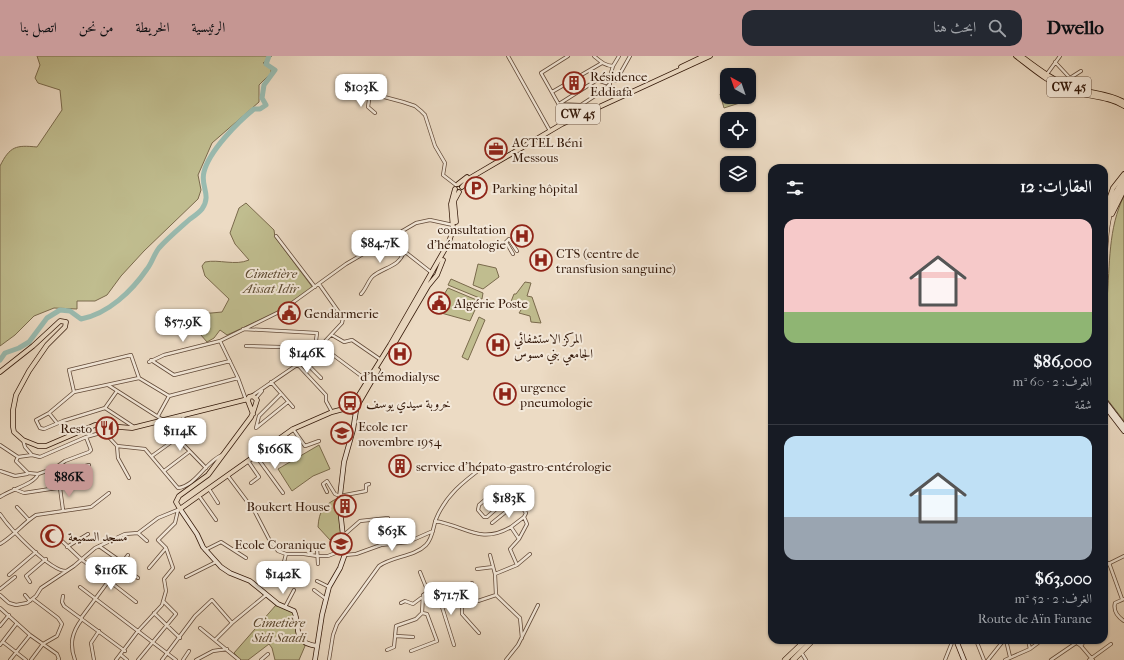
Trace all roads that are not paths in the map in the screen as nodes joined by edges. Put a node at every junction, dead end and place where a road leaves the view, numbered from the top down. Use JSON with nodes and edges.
{"nodes":[{"id":1,"x":508,"y":56,"type":"edge"},
{"id":2,"x":568,"y":56,"type":"edge"},
{"id":3,"x":594,"y":56,"type":"edge"},
{"id":4,"x":619,"y":56,"type":"edge"},
{"id":5,"x":630,"y":56,"type":"edge"},
{"id":6,"x":704,"y":56,"type":"edge"},
{"id":7,"x":710,"y":56,"type":"edge"},
{"id":8,"x":1016,"y":56,"type":"edge"},
{"id":9,"x":1021,"y":56,"type":"edge"},
{"id":10,"x":1060,"y":56,"type":"edge"},
{"id":11,"x":1055,"y":62,"type":"junction"},
{"id":12,"x":602,"y":63,"type":"junction"},
{"id":13,"x":613,"y":66,"type":"junction"},
{"id":14,"x":1081,"y":71,"type":"dead end"},
{"id":15,"x":1045,"y":75,"type":"junction"},
{"id":16,"x":609,"y":80,"type":"junction"},
{"id":17,"x":358,"y":90,"type":"dead end"},
{"id":18,"x":552,"y":92,"type":"junction"},
{"id":19,"x":370,"y":93,"type":"junction"},
{"id":20,"x":1124,"y":102,"type":"edge"},
{"id":21,"x":559,"y":104,"type":"junction"},
{"id":22,"x":1124,"y":106,"type":"edge"},
{"id":23,"x":375,"y":114,"type":"dead end"},
{"id":24,"x":567,"y":119,"type":"junction"},
{"id":25,"x":549,"y":130,"type":"junction"},
{"id":26,"x":1124,"y":174,"type":"edge"},
{"id":27,"x":1124,"y":179,"type":"edge"},
{"id":28,"x":1124,"y":185,"type":"edge"},
{"id":29,"x":458,"y":187,"type":"junction"},
{"id":30,"x":1124,"y":190,"type":"edge"},
{"id":31,"x":1108,"y":194,"type":"edge"},
{"id":32,"x":1108,"y":205,"type":"edge"},
{"id":33,"x":1108,"y":222,"type":"edge"},
{"id":34,"x":1108,"y":224,"type":"edge"},
{"id":35,"x":453,"y":225,"type":"junction"},
{"id":36,"x":276,"y":236,"type":"dead end"},
{"id":37,"x":396,"y":236,"type":"junction"},
{"id":38,"x":404,"y":251,"type":"junction"},
{"id":39,"x":517,"y":252,"type":"dead end"},
{"id":40,"x":513,"y":254,"type":"dead end"},
{"id":41,"x":435,"y":272,"type":"junction"},
{"id":42,"x":432,"y":279,"type":"junction"},
{"id":43,"x":319,"y":284,"type":"junction"},
{"id":44,"x":315,"y":288,"type":"junction"},
{"id":45,"x":361,"y":294,"type":"dead end"},
{"id":46,"x":242,"y":329,"type":"junction"},
{"id":47,"x":332,"y":334,"type":"junction"},
{"id":48,"x":220,"y":341,"type":"junction"},
{"id":49,"x":246,"y":346,"type":"dead end"},
{"id":50,"x":321,"y":346,"type":"junction"},
{"id":51,"x":316,"y":349,"type":"junction"},
{"id":52,"x":381,"y":360,"type":"junction"},
{"id":53,"x":230,"y":361,"type":"junction"},
{"id":54,"x":304,"y":361,"type":"junction"},
{"id":55,"x":298,"y":365,"type":"junction"},
{"id":56,"x":0,"y":372,"type":"edge"},
{"id":57,"x":139,"y":378,"type":"junction"},
{"id":58,"x":238,"y":378,"type":"junction"},
{"id":59,"x":321,"y":378,"type":"dead end"},
{"id":60,"x":368,"y":381,"type":"junction"},
{"id":61,"x":271,"y":382,"type":"junction"},
{"id":62,"x":107,"y":385,"type":"junction"},
{"id":63,"x":117,"y":391,"type":"junction"},
{"id":64,"x":74,"y":392,"type":"junction"},
{"id":65,"x":281,"y":394,"type":"junction"},
{"id":66,"x":169,"y":396,"type":"junction"},
{"id":67,"x":255,"y":399,"type":"junction"},
{"id":68,"x":247,"y":400,"type":"junction"},
{"id":69,"x":288,"y":402,"type":"junction"},
{"id":70,"x":250,"y":404,"type":"junction"},
{"id":71,"x":1108,"y":405,"type":"edge"},
{"id":72,"x":293,"y":407,"type":"dead end"},
{"id":73,"x":105,"y":408,"type":"junction"},
{"id":74,"x":353,"y":409,"type":"junction"},
{"id":75,"x":1108,"y":410,"type":"edge"},
{"id":76,"x":332,"y":412,"type":"junction"},
{"id":77,"x":49,"y":414,"type":"junction"},
{"id":78,"x":253,"y":414,"type":"junction"},
{"id":79,"x":158,"y":416,"type":"junction"},
{"id":80,"x":183,"y":416,"type":"junction"},
{"id":81,"x":164,"y":420,"type":"junction"},
{"id":82,"x":57,"y":423,"type":"junction"},
{"id":83,"x":100,"y":425,"type":"junction"},
{"id":84,"x":179,"y":426,"type":"dead end"},
{"id":85,"x":1124,"y":426,"type":"edge"},
{"id":86,"x":135,"y":427,"type":"junction"},
{"id":87,"x":293,"y":430,"type":"junction"},
{"id":88,"x":1124,"y":430,"type":"edge"},
{"id":89,"x":104,"y":432,"type":"junction"},
{"id":90,"x":86,"y":437,"type":"junction"},
{"id":91,"x":23,"y":440,"type":"junction"},
{"id":92,"x":319,"y":440,"type":"dead end"},
{"id":93,"x":0,"y":446,"type":"edge"},
{"id":94,"x":117,"y":446,"type":"junction"},
{"id":95,"x":189,"y":452,"type":"junction"},
{"id":96,"x":223,"y":454,"type":"junction"},
{"id":97,"x":32,"y":455,"type":"junction"},
{"id":98,"x":152,"y":456,"type":"junction"},
{"id":99,"x":256,"y":456,"type":"junction"},
{"id":100,"x":18,"y":457,"type":"junction"},
{"id":101,"x":248,"y":461,"type":"junction"},
{"id":102,"x":89,"y":465,"type":"dead end"},
{"id":103,"x":483,"y":467,"type":"dead end"},
{"id":104,"x":56,"y":468,"type":"junction"},
{"id":105,"x":206,"y":468,"type":"junction"},
{"id":106,"x":0,"y":471,"type":"edge"},
{"id":107,"x":164,"y":471,"type":"junction"},
{"id":108,"x":28,"y":473,"type":"junction"},
{"id":109,"x":38,"y":474,"type":"junction"},
{"id":110,"x":228,"y":476,"type":"junction"},
{"id":111,"x":129,"y":478,"type":"dead end"},
{"id":112,"x":251,"y":483,"type":"dead end"},
{"id":113,"x":83,"y":484,"type":"dead end"},
{"id":114,"x":369,"y":484,"type":"dead end"},
{"id":115,"x":60,"y":488,"type":"junction"},
{"id":116,"x":14,"y":489,"type":"junction"},
{"id":117,"x":209,"y":489,"type":"junction"},
{"id":118,"x":109,"y":492,"type":"dead end"},
{"id":119,"x":326,"y":492,"type":"dead end"},
{"id":120,"x":283,"y":493,"type":"dead end"},
{"id":121,"x":512,"y":495,"type":"junction"},
{"id":122,"x":199,"y":496,"type":"junction"},
{"id":123,"x":340,"y":496,"type":"junction"},
{"id":124,"x":0,"y":497,"type":"edge"},
{"id":125,"x":518,"y":502,"type":"junction"},
{"id":126,"x":218,"y":503,"type":"dead end"},
{"id":127,"x":17,"y":507,"type":"dead end"},
{"id":128,"x":63,"y":510,"type":"junction"},
{"id":129,"x":179,"y":510,"type":"junction"},
{"id":130,"x":0,"y":514,"type":"edge"},
{"id":131,"x":524,"y":517,"type":"junction"},
{"id":132,"x":388,"y":518,"type":"dead end"},
{"id":133,"x":29,"y":520,"type":"junction"},
{"id":134,"x":216,"y":520,"type":"dead end"},
{"id":135,"x":435,"y":522,"type":"junction"},
{"id":136,"x":492,"y":523,"type":"dead end"},
{"id":137,"x":511,"y":527,"type":"junction"},
{"id":138,"x":432,"y":531,"type":"junction"},
{"id":139,"x":138,"y":533,"type":"junction"},
{"id":140,"x":16,"y":534,"type":"junction"},
{"id":141,"x":88,"y":534,"type":"dead end"},
{"id":142,"x":344,"y":535,"type":"junction"},
{"id":143,"x":519,"y":539,"type":"junction"},
{"id":144,"x":62,"y":541,"type":"dead end"},
{"id":145,"x":147,"y":541,"type":"dead end"},
{"id":146,"x":0,"y":544,"type":"edge"},
{"id":147,"x":99,"y":546,"type":"junction"},
{"id":148,"x":67,"y":547,"type":"junction"},
{"id":149,"x":166,"y":548,"type":"junction"},
{"id":150,"x":317,"y":548,"type":"dead end"},
{"id":151,"x":205,"y":550,"type":"junction"},
{"id":152,"x":36,"y":552,"type":"junction"},
{"id":153,"x":286,"y":554,"type":"junction"},
{"id":154,"x":530,"y":554,"type":"dead end"},
{"id":155,"x":128,"y":555,"type":"dead end"},
{"id":156,"x":345,"y":555,"type":"junction"},
{"id":157,"x":490,"y":555,"type":"dead end"},
{"id":158,"x":317,"y":556,"type":"junction"},
{"id":159,"x":1124,"y":557,"type":"edge"},
{"id":160,"x":246,"y":558,"type":"dead end"},
{"id":161,"x":46,"y":559,"type":"junction"},
{"id":162,"x":82,"y":559,"type":"junction"},
{"id":163,"x":216,"y":562,"type":"junction"},
{"id":164,"x":1109,"y":563,"type":"joint"},
{"id":165,"x":122,"y":564,"type":"junction"},
{"id":166,"x":318,"y":564,"type":"dead end"},
{"id":167,"x":517,"y":565,"type":"junction"},
{"id":168,"x":283,"y":566,"type":"dead end"},
{"id":169,"x":493,"y":567,"type":"junction"},
{"id":170,"x":149,"y":568,"type":"dead end"},
{"id":171,"x":477,"y":569,"type":"dead end"},
{"id":172,"x":66,"y":571,"type":"junction"},
{"id":173,"x":420,"y":572,"type":"dead end"},
{"id":174,"x":495,"y":574,"type":"junction"},
{"id":175,"x":9,"y":575,"type":"dead end"},
{"id":176,"x":15,"y":577,"type":"dead end"},
{"id":177,"x":186,"y":577,"type":"dead end"},
{"id":178,"x":138,"y":578,"type":"dead end"},
{"id":179,"x":109,"y":581,"type":"junction"},
{"id":180,"x":317,"y":581,"type":"dead end"},
{"id":181,"x":30,"y":582,"type":"dead end"},
{"id":182,"x":472,"y":583,"type":"dead end"},
{"id":183,"x":329,"y":587,"type":"junction"},
{"id":184,"x":80,"y":588,"type":"dead end"},
{"id":185,"x":0,"y":590,"type":"edge"},
{"id":186,"x":294,"y":590,"type":"dead end"},
{"id":187,"x":314,"y":590,"type":"dead end"},
{"id":188,"x":438,"y":591,"type":"junction"},
{"id":189,"x":428,"y":592,"type":"junction"},
{"id":190,"x":0,"y":595,"type":"edge"},
{"id":191,"x":25,"y":595,"type":"dead end"},
{"id":192,"x":266,"y":595,"type":"junction"},
{"id":193,"x":496,"y":595,"type":"junction"},
{"id":194,"x":63,"y":596,"type":"dead end"},
{"id":195,"x":462,"y":596,"type":"junction"},
{"id":196,"x":33,"y":598,"type":"junction"},
{"id":197,"x":422,"y":598,"type":"junction"},
{"id":198,"x":95,"y":599,"type":"junction"},
{"id":199,"x":326,"y":599,"type":"junction"},
{"id":200,"x":1123,"y":599,"type":"edge"},
{"id":201,"x":30,"y":601,"type":"junction"},
{"id":202,"x":163,"y":601,"type":"junction"},
{"id":203,"x":474,"y":601,"type":"junction"},
{"id":204,"x":136,"y":602,"type":"dead end"},
{"id":205,"x":401,"y":603,"type":"dead end"},
{"id":206,"x":538,"y":605,"type":"dead end"},
{"id":207,"x":285,"y":607,"type":"junction"},
{"id":208,"x":0,"y":608,"type":"edge"},
{"id":209,"x":154,"y":612,"type":"junction"},
{"id":210,"x":422,"y":612,"type":"junction"},
{"id":211,"x":9,"y":615,"type":"junction"},
{"id":212,"x":81,"y":618,"type":"junction"},
{"id":213,"x":1123,"y":620,"type":"edge"},
{"id":214,"x":17,"y":623,"type":"junction"},
{"id":215,"x":232,"y":623,"type":"junction"},
{"id":216,"x":167,"y":625,"type":"junction"},
{"id":217,"x":0,"y":626,"type":"edge"},
{"id":218,"x":200,"y":628,"type":"dead end"},
{"id":219,"x":99,"y":631,"type":"junction"},
{"id":220,"x":138,"y":631,"type":"junction"},
{"id":221,"x":479,"y":633,"type":"dead end"},
{"id":222,"x":30,"y":635,"type":"junction"},
{"id":223,"x":396,"y":636,"type":"junction"},
{"id":224,"x":413,"y":637,"type":"dead end"},
{"id":225,"x":180,"y":638,"type":"junction"},
{"id":226,"x":522,"y":638,"type":"junction"},
{"id":227,"x":216,"y":639,"type":"junction"},
{"id":228,"x":3,"y":642,"type":"junction"},
{"id":229,"x":152,"y":643,"type":"junction"},
{"id":230,"x":43,"y":644,"type":"junction"},
{"id":231,"x":802,"y":644,"type":"edge"},
{"id":232,"x":809,"y":644,"type":"edge"},
{"id":233,"x":953,"y":644,"type":"edge"},
{"id":234,"x":957,"y":644,"type":"edge"},
{"id":235,"x":978,"y":644,"type":"edge"},
{"id":236,"x":1002,"y":644,"type":"edge"},
{"id":237,"x":1006,"y":644,"type":"edge"},
{"id":238,"x":1029,"y":644,"type":"edge"},
{"id":239,"x":1037,"y":644,"type":"edge"},
{"id":240,"x":1075,"y":644,"type":"edge"},
{"id":241,"x":1078,"y":644,"type":"edge"},
{"id":242,"x":1111,"y":644,"type":"dead end"},
{"id":243,"x":0,"y":645,"type":"edge"},
{"id":244,"x":454,"y":645,"type":"dead end"},
{"id":245,"x":317,"y":646,"type":"junction"},
{"id":246,"x":1081,"y":646,"type":"joint"},
{"id":247,"x":228,"y":649,"type":"junction"},
{"id":248,"x":1030,"y":649,"type":"junction"},
{"id":249,"x":387,"y":650,"type":"dead end"},
{"id":250,"x":411,"y":650,"type":"dead end"},
{"id":251,"x":125,"y":651,"type":"junction"},
{"id":252,"x":189,"y":651,"type":"dead end"},
{"id":253,"x":16,"y":652,"type":"junction"},
{"id":254,"x":801,"y":652,"type":"junction"},
{"id":255,"x":167,"y":654,"type":"junction"},
{"id":256,"x":268,"y":654,"type":"dead end"},
{"id":257,"x":121,"y":655,"type":"junction"},
{"id":258,"x":1010,"y":657,"type":"junction"},
{"id":259,"x":199,"y":659,"type":"edge"},
{"id":260,"x":789,"y":659,"type":"edge"},
{"id":261,"x":1091,"y":659,"type":"edge"},
{"id":262,"x":10,"y":660,"type":"edge"},
{"id":263,"x":26,"y":660,"type":"edge"},
{"id":264,"x":31,"y":660,"type":"edge"},
{"id":265,"x":59,"y":660,"type":"edge"},
{"id":266,"x":75,"y":660,"type":"edge"},
{"id":267,"x":94,"y":660,"type":"edge"},
{"id":268,"x":116,"y":660,"type":"edge"},
{"id":269,"x":127,"y":660,"type":"edge"},
{"id":270,"x":138,"y":660,"type":"edge"},
{"id":271,"x":162,"y":660,"type":"edge"},
{"id":272,"x":176,"y":660,"type":"edge"},
{"id":273,"x":184,"y":660,"type":"edge"},
{"id":274,"x":239,"y":660,"type":"edge"},
{"id":275,"x":261,"y":660,"type":"edge"},
{"id":276,"x":316,"y":660,"type":"edge"},
{"id":277,"x":329,"y":660,"type":"edge"},
{"id":278,"x":506,"y":660,"type":"edge"},
{"id":279,"x":806,"y":660,"type":"edge"},
{"id":280,"x":945,"y":660,"type":"edge"},
{"id":281,"x":964,"y":660,"type":"edge"},
{"id":282,"x":984,"y":660,"type":"edge"},
{"id":283,"x":988,"y":660,"type":"edge"},
{"id":284,"x":1005,"y":660,"type":"edge"},
{"id":285,"x":1051,"y":660,"type":"edge"}],
"edges":[{"from":1,"to":25,"type":"street"},
{"from":2,"to":18,"type":"street"},
{"from":3,"to":12,"type":"street"},
{"from":4,"to":13,"type":"street"},
{"from":5,"to":16,"type":"street"},
{"from":6,"to":24,"type":"main road","number":"CW 45"},
{"from":7,"to":25,"type":"main road"},
{"from":8,"to":15,"type":"main road"},
{"from":9,"to":15,"type":"main road","number":"CW 45"},
{"from":10,"to":11,"type":"street"},
{"from":11,"to":14,"type":"street"},
{"from":11,"to":15,"type":"street"},
{"from":12,"to":13,"type":"street"},
{"from":12,"to":18,"type":"street"},
{"from":13,"to":16,"type":"street"},
{"from":15,"to":20,"type":"main road","number":"CW 45"},
{"from":15,"to":22,"type":"main road"},
{"from":16,"to":21,"type":"street"},
{"from":16,"to":21,"type":"street"},
{"from":17,"to":19,"type":"street"},
{"from":18,"to":21,"type":"street"},
{"from":19,"to":23,"type":"street"},
{"from":19,"to":29,"type":"street"},
{"from":21,"to":24,"type":"street"},
{"from":24,"to":25,"type":"main road","number":"CW 45"},
{"from":25,"to":29,"type":"main road","number":"CW 45"},
{"from":26,"to":31,"type":"main road"},
{"from":27,"to":32,"type":"highway"},
{"from":28,"to":33,"type":"highway"},
{"from":29,"to":35,"type":"main road"},
{"from":29,"to":41,"type":"main road"},
{"from":30,"to":34,"type":"main road"},
{"from":35,"to":37,"type":"street"},
{"from":35,"to":41,"type":"main road"},
{"from":36,"to":44,"type":"street"},
{"from":37,"to":38,"type":"street"},
{"from":37,"to":43,"type":"street"},
{"from":38,"to":41,"type":"street"},
{"from":38,"to":45,"type":"street"},
{"from":39,"to":40,"type":"street"},
{"from":41,"to":42,"type":"main road"},
{"from":42,"to":52,"type":"main road"},
{"from":42,"to":74,"type":"main road"},
{"from":43,"to":44,"type":"street"},
{"from":43,"to":47,"type":"street"},
{"from":44,"to":46,"type":"street"},
{"from":46,"to":48,"type":"street"},
{"from":46,"to":51,"type":"street"},
{"from":47,"to":50,"type":"street"},
{"from":47,"to":52,"type":"street"},
{"from":48,"to":53,"type":"street"},
{"from":48,"to":53,"type":"street"},
{"from":49,"to":51,"type":"street"},
{"from":50,"to":51,"type":"street"},
{"from":50,"to":60,"type":"street"},
{"from":51,"to":54,"type":"street"},
{"from":52,"to":60,"type":"main road"},
{"from":53,"to":58,"type":"street"},
{"from":54,"to":55,"type":"street"},
{"from":54,"to":59,"type":"street"},
{"from":55,"to":61,"type":"street"},
{"from":55,"to":76,"type":"street"},
{"from":56,"to":91,"type":"main road"},
{"from":57,"to":62,"type":"street"},
{"from":57,"to":64,"type":"street"},
{"from":57,"to":66,"type":"street"},
{"from":58,"to":66,"type":"street"},
{"from":58,"to":68,"type":"street"},
{"from":60,"to":74,"type":"main road"},
{"from":61,"to":65,"type":"street"},
{"from":61,"to":67,"type":"street"},
{"from":62,"to":63,"type":"street"},
{"from":62,"to":64,"type":"street"},
{"from":63,"to":73,"type":"street"},
{"from":63,"to":79,"type":"street"},
{"from":64,"to":77,"type":"street"},
{"from":65,"to":69,"type":"street"},
{"from":65,"to":69,"type":"street"},
{"from":66,"to":79,"type":"street"},
{"from":67,"to":68,"type":"main road"},
{"from":67,"to":70,"type":"main road"},
{"from":67,"to":78,"type":"main road"},
{"from":68,"to":70,"type":"main road"},
{"from":68,"to":80,"type":"main road"},
{"from":69,"to":72,"type":"street"},
{"from":70,"to":78,"type":"main road"},
{"from":71,"to":85,"type":"main road"},
{"from":73,"to":82,"type":"street"},
{"from":73,"to":86,"type":"street"},
{"from":74,"to":76,"type":"main road"},
{"from":74,"to":123,"type":"main road"},
{"from":75,"to":88,"type":"main road"},
{"from":76,"to":87,"type":"main road"},
{"from":77,"to":82,"type":"street"},
{"from":77,"to":82,"type":"street"},
{"from":78,"to":96,"type":"main road"},
{"from":79,"to":81,"type":"street"},
{"from":80,"to":81,"type":"main road"},
{"from":80,"to":84,"type":"street"},
{"from":81,"to":86,"type":"main road"},
{"from":83,"to":86,"type":"main road"},
{"from":83,"to":89,"type":"street"},
{"from":83,"to":91,"type":"main road"},
{"from":87,"to":92,"type":"street"},
{"from":87,"to":99,"type":"main road"},
{"from":89,"to":90,"type":"street"},
{"from":89,"to":94,"type":"street"},
{"from":90,"to":97,"type":"street"},
{"from":90,"to":104,"type":"street"},
{"from":91,"to":97,"type":"street"},
{"from":93,"to":100,"type":"street"},
{"from":94,"to":98,"type":"street"},
{"from":94,"to":111,"type":"street"},
{"from":95,"to":98,"type":"street"},
{"from":95,"to":105,"type":"street"},
{"from":95,"to":107,"type":"street"},
{"from":96,"to":105,"type":"street"},
{"from":96,"to":129,"type":"main road"},
{"from":97,"to":100,"type":"street"},
{"from":98,"to":107,"type":"street"},
{"from":99,"to":101,"type":"main road"},
{"from":99,"to":120,"type":"street"},
{"from":100,"to":108,"type":"street"},
{"from":101,"to":110,"type":"main road"},
{"from":101,"to":112,"type":"street"},
{"from":102,"to":104,"type":"street"},
{"from":103,"to":135,"type":"street"},
{"from":104,"to":109,"type":"street"},
{"from":105,"to":107,"type":"street"},
{"from":106,"to":108,"type":"street"},
{"from":108,"to":109,"type":"street"},
{"from":109,"to":116,"type":"street"},
{"from":110,"to":117,"type":"main road"},
{"from":110,"to":153,"type":"street"},
{"from":113,"to":115,"type":"street"},
{"from":114,"to":123,"type":"street"},
{"from":115,"to":116,"type":"street"},
{"from":115,"to":128,"type":"street"},
{"from":116,"to":124,"type":"street"},
{"from":117,"to":122,"type":"main road"},
{"from":117,"to":126,"type":"street"},
{"from":118,"to":128,"type":"street"},
{"from":119,"to":123,"type":"street"},
{"from":121,"to":121,"type":"street"},
{"from":121,"to":125,"type":"street"},
{"from":122,"to":129,"type":"main road"},
{"from":122,"to":134,"type":"street"},
{"from":123,"to":142,"type":"main road"},
{"from":125,"to":131,"type":"street"},
{"from":125,"to":136,"type":"street"},
{"from":127,"to":133,"type":"street"},
{"from":128,"to":133,"type":"street"},
{"from":129,"to":139,"type":"street"},
{"from":129,"to":149,"type":"street"},
{"from":129,"to":151,"type":"main road"},
{"from":130,"to":140,"type":"street"},
{"from":131,"to":137,"type":"street"},
{"from":131,"to":143,"type":"street"},
{"from":132,"to":142,"type":"street"},
{"from":133,"to":140,"type":"street"},
{"from":135,"to":137,"type":"street"},
{"from":135,"to":138,"type":"street"},
{"from":137,"to":143,"type":"street"},
{"from":138,"to":156,"type":"street"},
{"from":138,"to":277,"type":"street"},
{"from":139,"to":145,"type":"street"},
{"from":139,"to":147,"type":"street"},
{"from":140,"to":146,"type":"street"},
{"from":140,"to":152,"type":"street"},
{"from":141,"to":148,"type":"street"},
{"from":142,"to":156,"type":"main road"},
{"from":143,"to":167,"type":"street"},
{"from":144,"to":148,"type":"street"},
{"from":147,"to":162,"type":"street"},
{"from":147,"to":165,"type":"street"},
{"from":148,"to":162,"type":"street"},
{"from":149,"to":170,"type":"street"},
{"from":149,"to":202,"type":"street"},
{"from":150,"to":158,"type":"street"},
{"from":151,"to":160,"type":"street"},
{"from":151,"to":163,"type":"main road"},
{"from":152,"to":161,"type":"street"},
{"from":152,"to":175,"type":"street"},
{"from":153,"to":158,"type":"street"},
{"from":153,"to":168,"type":"street"},
{"from":154,"to":167,"type":"street"},
{"from":155,"to":165,"type":"street"},
{"from":156,"to":158,"type":"street"},
{"from":156,"to":183,"type":"main road"},
{"from":157,"to":169,"type":"street"},
{"from":158,"to":166,"type":"street"},
{"from":159,"to":164,"type":"street"},
{"from":161,"to":172,"type":"street"},
{"from":161,"to":181,"type":"street"},
{"from":162,"to":172,"type":"street"},
{"from":162,"to":179,"type":"street"},
{"from":163,"to":177,"type":"street"},
{"from":163,"to":192,"type":"main road"},
{"from":164,"to":200,"type":"street"},
{"from":165,"to":178,"type":"street"},
{"from":165,"to":179,"type":"street"},
{"from":167,"to":174,"type":"street"},
{"from":169,"to":171,"type":"street"},
{"from":169,"to":174,"type":"street"},
{"from":172,"to":196,"type":"street"},
{"from":173,"to":189,"type":"street"},
{"from":174,"to":193,"type":"street"},
{"from":176,"to":185,"type":"street"},
{"from":179,"to":198,"type":"street"},
{"from":179,"to":204,"type":"street"},
{"from":180,"to":183,"type":"street"},
{"from":182,"to":203,"type":"street"},
{"from":183,"to":199,"type":"main road"},
{"from":184,"to":198,"type":"street"},
{"from":186,"to":207,"type":"street"},
{"from":187,"to":199,"type":"street"},
{"from":188,"to":189,"type":"street"},
{"from":188,"to":195,"type":"street"},
{"from":188,"to":244,"type":"street"},
{"from":189,"to":197,"type":"street"},
{"from":190,"to":201,"type":"street"},
{"from":191,"to":201,"type":"street"},
{"from":192,"to":207,"type":"main road"},
{"from":192,"to":215,"type":"street"},
{"from":193,"to":203,"type":"street"},
{"from":193,"to":226,"type":"street"},
{"from":194,"to":212,"type":"street"},
{"from":195,"to":203,"type":"street"},
{"from":195,"to":221,"type":"street"},
{"from":196,"to":201,"type":"street"},
{"from":196,"to":230,"type":"street"},
{"from":197,"to":205,"type":"street"},
{"from":197,"to":210,"type":"street"},
{"from":198,"to":212,"type":"street"},
{"from":198,"to":220,"type":"street"},
{"from":199,"to":245,"type":"main road"},
{"from":200,"to":213,"type":"street"},
{"from":202,"to":209,"type":"street"},
{"from":202,"to":216,"type":"street"},
{"from":206,"to":226,"type":"street"},
{"from":207,"to":245,"type":"main road"},
{"from":208,"to":211,"type":"street"},
{"from":209,"to":216,"type":"street"},
{"from":209,"to":220,"type":"street"},
{"from":210,"to":223,"type":"street"},
{"from":210,"to":250,"type":"street"},
{"from":211,"to":214,"type":"street"},
{"from":211,"to":217,"type":"street"},
{"from":212,"to":219,"type":"street"},
{"from":212,"to":266,"type":"street"},
{"from":214,"to":222,"type":"street"},
{"from":214,"to":228,"type":"street"},
{"from":215,"to":225,"type":"street"},
{"from":215,"to":227,"type":"street"},
{"from":216,"to":225,"type":"street"},
{"from":216,"to":229,"type":"street"},
{"from":218,"to":227,"type":"street"},
{"from":219,"to":251,"type":"street"},
{"from":219,"to":267,"type":"street"},
{"from":220,"to":229,"type":"street"},
{"from":220,"to":251,"type":"street"},
{"from":222,"to":230,"type":"street"},
{"from":222,"to":253,"type":"street"},
{"from":223,"to":224,"type":"street"},
{"from":223,"to":249,"type":"street"},
{"from":225,"to":255,"type":"street"},
{"from":226,"to":278,"type":"street"},
{"from":227,"to":247,"type":"street"},
{"from":228,"to":243,"type":"street"},
{"from":228,"to":253,"type":"street"},
{"from":229,"to":255,"type":"street"},
{"from":229,"to":270,"type":"street"},
{"from":230,"to":264,"type":"street"},
{"from":230,"to":265,"type":"street"},
{"from":231,"to":260,"type":"highway"},
{"from":232,"to":254,"type":"highway"},
{"from":233,"to":280,"type":"street"},
{"from":234,"to":281,"type":"main road"},
{"from":235,"to":282,"type":"street"},
{"from":236,"to":283,"type":"street"},
{"from":237,"to":258,"type":"street"},
{"from":238,"to":248,"type":"street"},
{"from":239,"to":248,"type":"street"},
{"from":240,"to":285,"type":"street"},
{"from":241,"to":246,"type":"street"},
{"from":242,"to":261,"type":"street"},
{"from":245,"to":276,"type":"main road"},
{"from":246,"to":261,"type":"street"},
{"from":247,"to":259,"type":"street"},
{"from":247,"to":274,"type":"street"},
{"from":248,"to":258,"type":"street"},
{"from":251,"to":257,"type":"street"},
{"from":252,"to":273,"type":"street"},
{"from":253,"to":262,"type":"street"},
{"from":253,"to":263,"type":"street"},
{"from":254,"to":260,"type":"highway"},
{"from":254,"to":279,"type":"street"},
{"from":255,"to":271,"type":"street"},
{"from":255,"to":272,"type":"street"},
{"from":256,"to":275,"type":"street"},
{"from":257,"to":268,"type":"street"},
{"from":257,"to":269,"type":"street"},
{"from":258,"to":284,"type":"street"}]}
